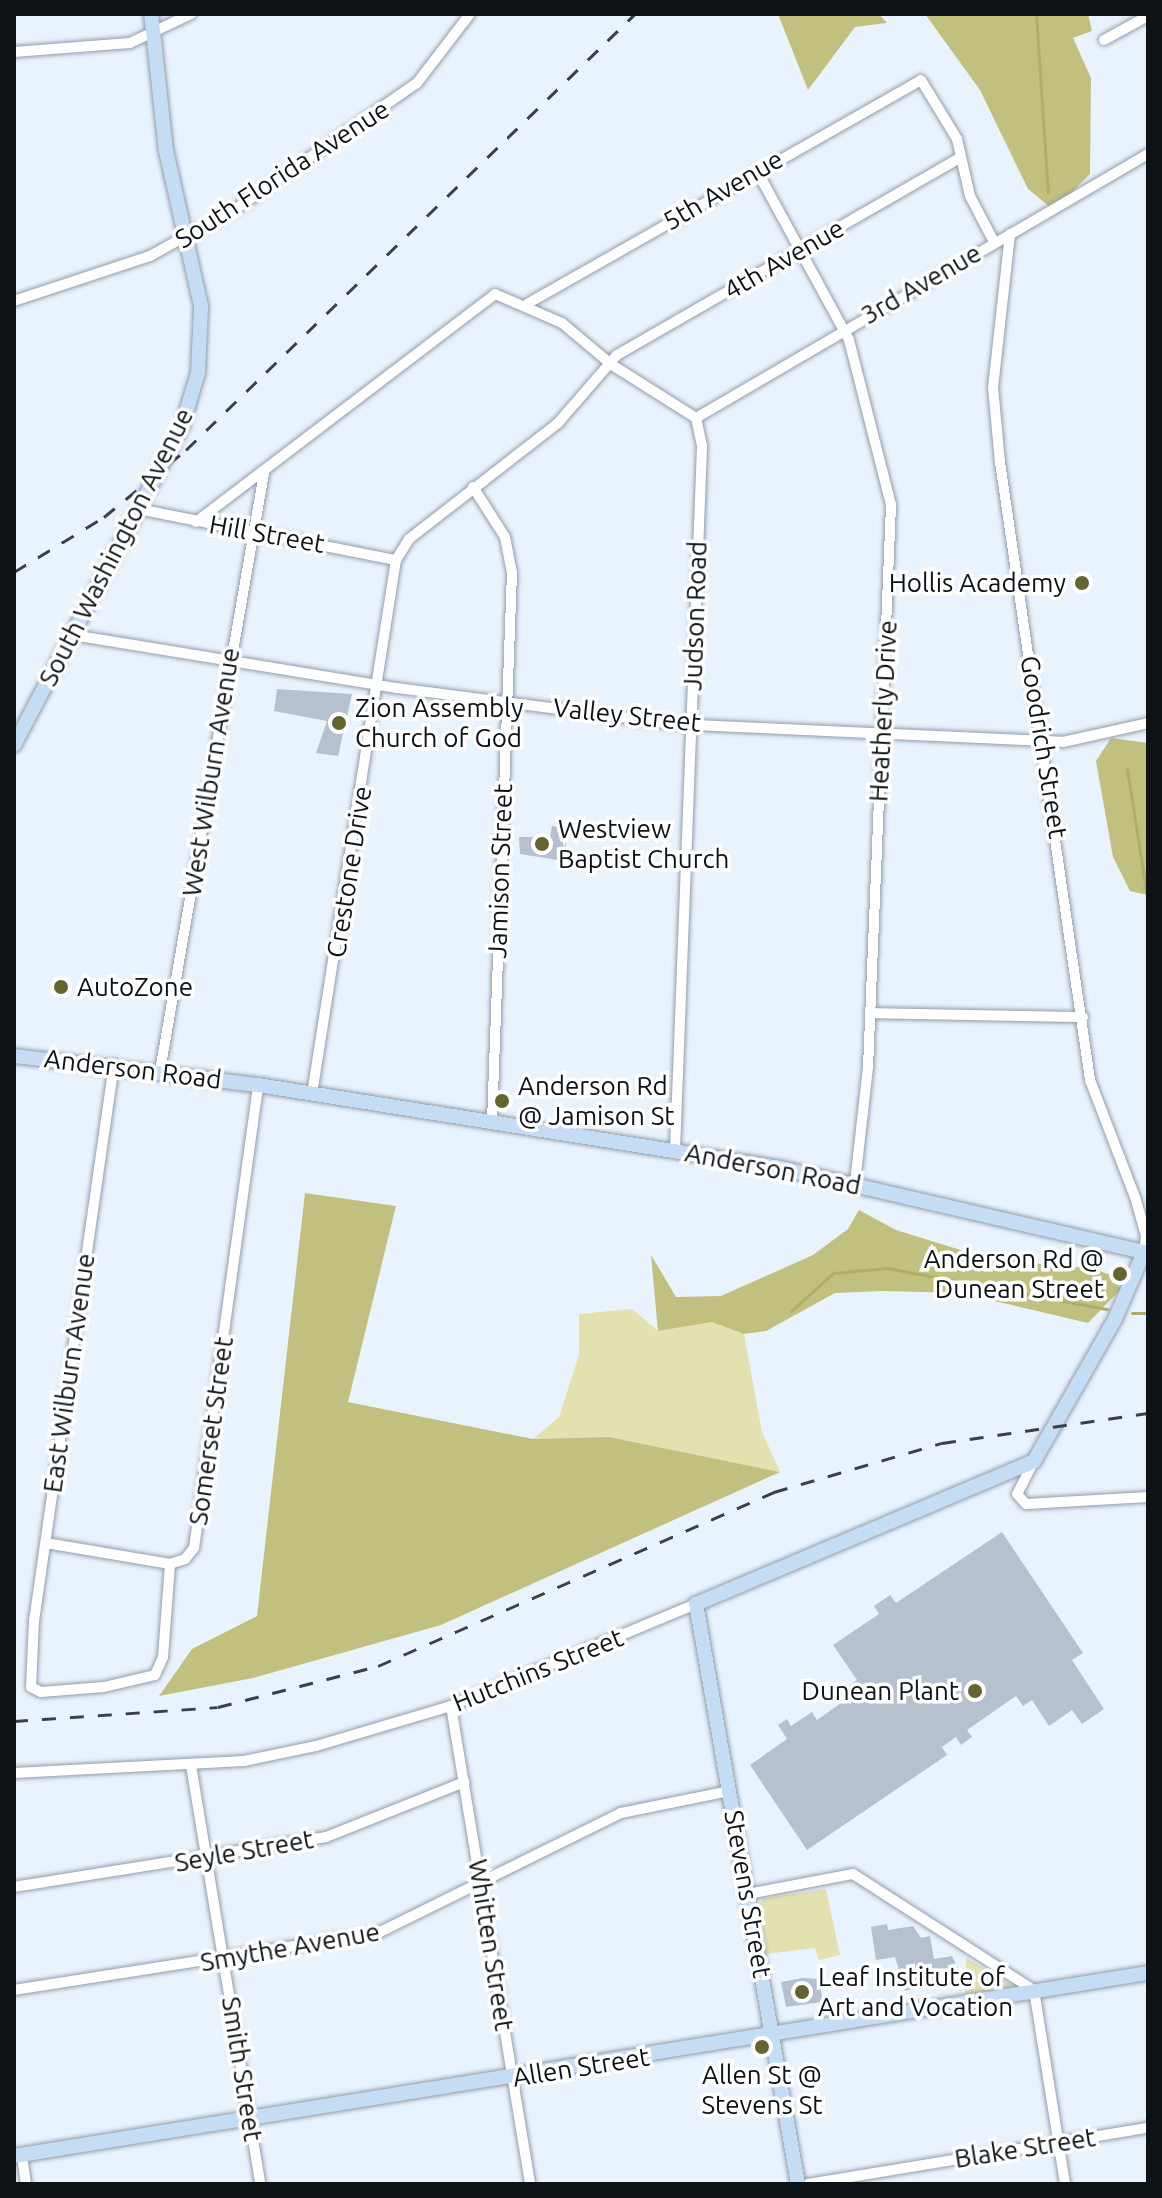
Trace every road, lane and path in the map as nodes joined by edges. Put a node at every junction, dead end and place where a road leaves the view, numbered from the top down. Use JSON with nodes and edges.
{"nodes":[{"id":1,"x":151,"y":14,"type":"edge"},
{"id":2,"x":191,"y":14,"type":"edge"},
{"id":3,"x":470,"y":14,"type":"edge"},
{"id":4,"x":1148,"y":16,"type":"edge"},
{"id":5,"x":153,"y":34,"type":"junction"},
{"id":6,"x":1104,"y":40,"type":"dead end"},
{"id":7,"x":14,"y":52,"type":"edge"},
{"id":8,"x":1148,"y":154,"type":"edge"},
{"id":9,"x":960,"y":158,"type":"junction"},
{"id":10,"x":757,"y":171,"type":"junction"},
{"id":11,"x":1010,"y":234,"type":"junction"},
{"id":12,"x":187,"y":238,"type":"junction"},
{"id":13,"x":994,"y":242,"type":"junction"},
{"id":14,"x":801,"y":249,"type":"junction"},
{"id":15,"x":14,"y":301,"type":"edge"},
{"id":16,"x":527,"y":304,"type":"junction"},
{"id":17,"x":844,"y":329,"type":"junction"},
{"id":18,"x":612,"y":365,"type":"junction"},
{"id":19,"x":696,"y":418,"type":"junction"},
{"id":20,"x":264,"y":473,"type":"junction"},
{"id":21,"x":473,"y":487,"type":"junction"},
{"id":22,"x":138,"y":509,"type":"junction"},
{"id":23,"x":196,"y":522,"type":"junction"},
{"id":24,"x":252,"y":532,"type":"junction"},
{"id":25,"x":396,"y":560,"type":"junction"},
{"id":26,"x":73,"y":635,"type":"junction"},
{"id":27,"x":229,"y":661,"type":"junction"},
{"id":28,"x":378,"y":686,"type":"junction"},
{"id":29,"x":506,"y":701,"type":"junction"},
{"id":30,"x":1148,"y":723,"type":"edge"},
{"id":31,"x":691,"y":724,"type":"junction"},
{"id":32,"x":883,"y":732,"type":"junction"},
{"id":33,"x":1043,"y":740,"type":"junction"},
{"id":34,"x":14,"y":745,"type":"edge"},
{"id":35,"x":870,"y":1013,"type":"junction"},
{"id":36,"x":1083,"y":1017,"type":"junction"},
{"id":37,"x":14,"y":1056,"type":"edge"},
{"id":38,"x":114,"y":1064,"type":"junction"},
{"id":39,"x":160,"y":1071,"type":"junction"},
{"id":40,"x":258,"y":1085,"type":"junction"},
{"id":41,"x":312,"y":1094,"type":"junction"},
{"id":42,"x":492,"y":1122,"type":"junction"},
{"id":43,"x":675,"y":1150,"type":"junction"},
{"id":44,"x":855,"y":1183,"type":"junction"},
{"id":45,"x":1146,"y":1252,"type":"edge"},
{"id":46,"x":1034,"y":1461,"type":"junction"},
{"id":47,"x":1148,"y":1497,"type":"edge"},
{"id":48,"x":46,"y":1543,"type":"junction"},
{"id":49,"x":170,"y":1564,"type":"junction"},
{"id":50,"x":696,"y":1604,"type":"junction"},
{"id":51,"x":451,"y":1706,"type":"junction"},
{"id":52,"x":191,"y":1765,"type":"junction"},
{"id":53,"x":14,"y":1773,"type":"edge"},
{"id":54,"x":464,"y":1782,"type":"junction"},
{"id":55,"x":729,"y":1791,"type":"junction"},
{"id":56,"x":207,"y":1858,"type":"junction"},
{"id":57,"x":481,"y":1885,"type":"junction"},
{"id":58,"x":14,"y":1887,"type":"edge"},
{"id":59,"x":748,"y":1894,"type":"junction"},
{"id":60,"x":224,"y":1960,"type":"junction"},
{"id":61,"x":1148,"y":1973,"type":"edge"},
{"id":62,"x":14,"y":1990,"type":"edge"},
{"id":63,"x":1034,"y":1990,"type":"junction"},
{"id":64,"x":773,"y":2035,"type":"junction"},
{"id":65,"x":513,"y":2078,"type":"junction"},
{"id":66,"x":251,"y":2121,"type":"junction"},
{"id":67,"x":1148,"y":2128,"type":"edge"},
{"id":68,"x":1060,"y":2143,"type":"junction"},
{"id":69,"x":18,"y":2156,"type":"edge"},
{"id":70,"x":26,"y":2184,"type":"edge"},
{"id":71,"x":260,"y":2184,"type":"edge"},
{"id":72,"x":530,"y":2184,"type":"edge"},
{"id":73,"x":798,"y":2184,"type":"edge"},
{"id":74,"x":808,"y":2184,"type":"edge"},
{"id":75,"x":1065,"y":2184,"type":"edge"}],
"edges":[{"from":1,"to":5,"type":"street","name":"South Washington Avenue"},
{"from":2,"to":5,"type":"street"},
{"from":3,"to":12,"type":"street","name":"South Florida Avenue"},
{"from":4,"to":6,"type":"street"},
{"from":5,"to":7,"type":"street"},
{"from":5,"to":12,"type":"street","name":"South Washington Avenue"},
{"from":8,"to":11,"type":"street","name":"3rd Avenue"},
{"from":9,"to":10,"type":"street","name":"5th Avenue"},
{"from":9,"to":13,"type":"street"},
{"from":9,"to":14,"type":"street","name":"4th Avenue"},
{"from":10,"to":14,"type":"street","name":"Heatherly Drive"},
{"from":10,"to":16,"type":"street","name":"5th Avenue"},
{"from":11,"to":13,"type":"street","name":"3rd Avenue"},
{"from":11,"to":33,"type":"street","name":"Goodrich Street"},
{"from":12,"to":15,"type":"street","name":"South Florida Avenue"},
{"from":12,"to":22,"type":"street","name":"South Washington Avenue"},
{"from":13,"to":17,"type":"street","name":"3rd Avenue"},
{"from":14,"to":17,"type":"street","name":"Heatherly Drive"},
{"from":14,"to":18,"type":"street","name":"4th Avenue"},
{"from":16,"to":18,"type":"street"},
{"from":16,"to":20,"type":"street"},
{"from":17,"to":19,"type":"street","name":"3rd Avenue"},
{"from":17,"to":32,"type":"street","name":"Heatherly Drive"},
{"from":18,"to":19,"type":"street"},
{"from":18,"to":21,"type":"street","name":"Crestone Drive"},
{"from":19,"to":31,"type":"street","name":"Judson Road"},
{"from":20,"to":23,"type":"street"},
{"from":20,"to":24,"type":"street","name":"West Wilburn Avenue"},
{"from":21,"to":25,"type":"street","name":"Crestone Drive"},
{"from":21,"to":29,"type":"street","name":"Jamison Street"},
{"from":22,"to":23,"type":"street","name":"Hill Street"},
{"from":22,"to":26,"type":"street","name":"South Washington Avenue"},
{"from":23,"to":24,"type":"street","name":"Hill Street"},
{"from":24,"to":25,"type":"street","name":"Hill Street"},
{"from":24,"to":27,"type":"street","name":"West Wilburn Avenue"},
{"from":25,"to":28,"type":"street","name":"Crestone Drive"},
{"from":26,"to":27,"type":"street","name":"Valley Street"},
{"from":26,"to":34,"type":"street","name":"South Washington Avenue"},
{"from":27,"to":28,"type":"street","name":"Valley Street"},
{"from":27,"to":39,"type":"street","name":"West Wilburn Avenue"},
{"from":28,"to":29,"type":"street","name":"Valley Street"},
{"from":28,"to":41,"type":"street","name":"Crestone Drive"},
{"from":29,"to":31,"type":"street","name":"Valley Street"},
{"from":29,"to":42,"type":"street","name":"Jamison Street"},
{"from":30,"to":33,"type":"street","name":"Valley Street"},
{"from":31,"to":32,"type":"street","name":"Valley Street"},
{"from":31,"to":43,"type":"street","name":"Judson Road"},
{"from":32,"to":33,"type":"street","name":"Valley Street"},
{"from":32,"to":35,"type":"street","name":"Heatherly Drive"},
{"from":33,"to":36,"type":"street","name":"Goodrich Street"},
{"from":35,"to":36,"type":"street"},
{"from":35,"to":44,"type":"street","name":"Heatherly Drive"},
{"from":36,"to":45,"type":"street","name":"Goodrich Street"},
{"from":37,"to":38,"type":"street","name":"Anderson Road"},
{"from":38,"to":39,"type":"street","name":"Anderson Road"},
{"from":38,"to":48,"type":"street","name":"East Wilburn Avenue"},
{"from":39,"to":40,"type":"street","name":"Anderson Road"},
{"from":40,"to":41,"type":"street","name":"Anderson Road"},
{"from":40,"to":49,"type":"street","name":"Somerset Street"},
{"from":41,"to":42,"type":"street","name":"Anderson Road"},
{"from":42,"to":43,"type":"street","name":"Anderson Road"},
{"from":43,"to":44,"type":"street","name":"Anderson Road"},
{"from":44,"to":45,"type":"street","name":"Anderson Road"},
{"from":45,"to":46,"type":"street"},
{"from":46,"to":47,"type":"street"},
{"from":46,"to":50,"type":"street","name":"Hutchins Street"},
{"from":48,"to":49,"type":"street"},
{"from":48,"to":49,"type":"street","name":"East Wilburn Avenue"},
{"from":50,"to":51,"type":"street","name":"Hutchins Street"},
{"from":50,"to":55,"type":"street","name":"Stevens Street"},
{"from":51,"to":52,"type":"street","name":"Hutchins Street"},
{"from":51,"to":54,"type":"street","name":"Whitten Street"},
{"from":52,"to":53,"type":"street","name":"Hutchins Street"},
{"from":52,"to":56,"type":"street","name":"Smith Street"},
{"from":54,"to":56,"type":"street","name":"Seyle Street"},
{"from":54,"to":57,"type":"street","name":"Whitten Street"},
{"from":55,"to":57,"type":"street","name":"Smythe Avenue"},
{"from":55,"to":59,"type":"street","name":"Stevens Street"},
{"from":56,"to":58,"type":"street","name":"Seyle Street"},
{"from":56,"to":60,"type":"street","name":"Smith Street"},
{"from":57,"to":60,"type":"street","name":"Smythe Avenue"},
{"from":57,"to":65,"type":"street","name":"Whitten Street"},
{"from":59,"to":63,"type":"street"},
{"from":59,"to":64,"type":"street","name":"Stevens Street"},
{"from":60,"to":62,"type":"street","name":"Smythe Avenue"},
{"from":60,"to":66,"type":"street","name":"Smith Street"},
{"from":61,"to":63,"type":"street","name":"Allen Street"},
{"from":63,"to":64,"type":"street","name":"Allen Street"},
{"from":63,"to":68,"type":"street"},
{"from":64,"to":65,"type":"street","name":"Allen Street"},
{"from":64,"to":73,"type":"street","name":"Stevens Street"},
{"from":65,"to":66,"type":"street","name":"Allen Street"},
{"from":65,"to":72,"type":"street","name":"Whitten Street"},
{"from":66,"to":69,"type":"street","name":"Allen Street"},
{"from":66,"to":71,"type":"street","name":"Smith Street"},
{"from":67,"to":68,"type":"street","name":"Blake Street"},
{"from":68,"to":74,"type":"street","name":"Blake Street"},
{"from":68,"to":75,"type":"street"},
{"from":69,"to":70,"type":"street"}]}
